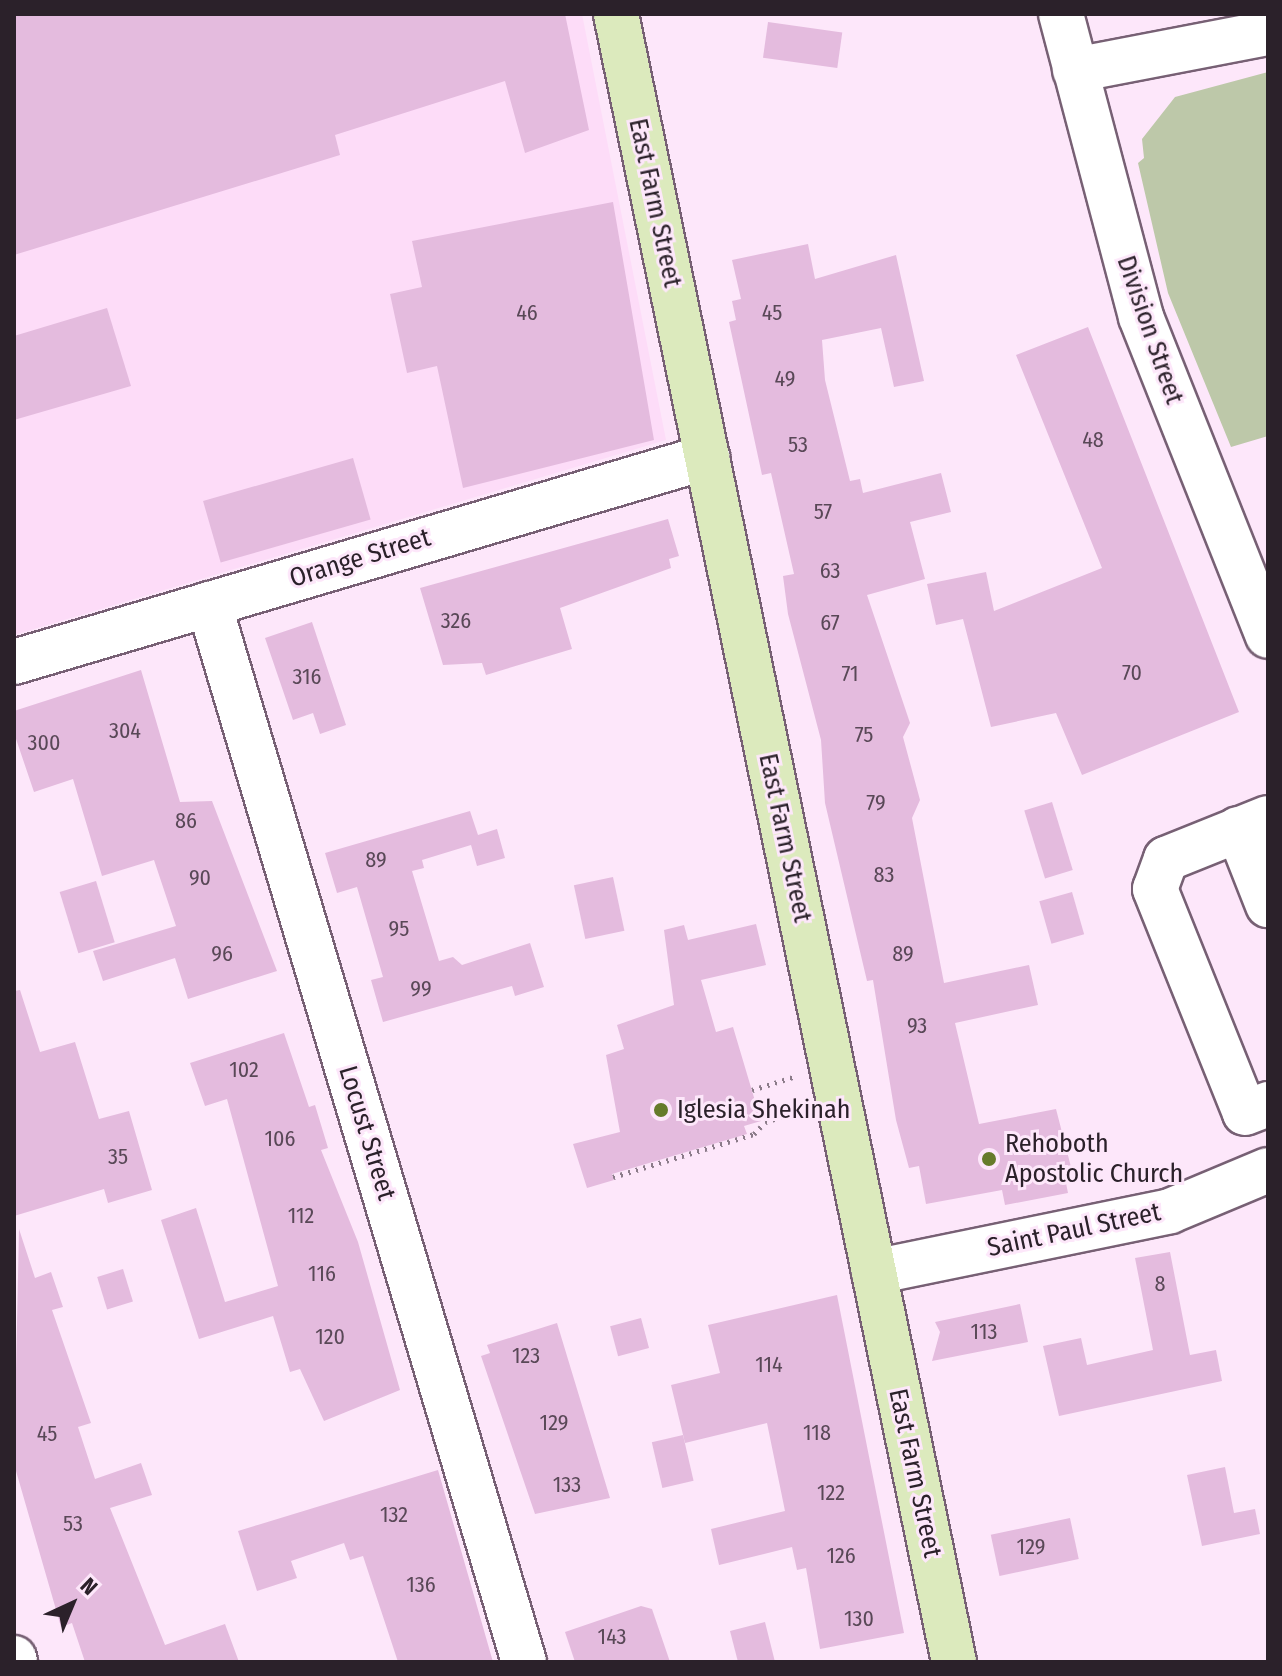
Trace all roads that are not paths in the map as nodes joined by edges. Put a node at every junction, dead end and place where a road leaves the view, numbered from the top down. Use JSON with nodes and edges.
{"nodes":[{"id":1,"x":616,"y":14,"type":"edge"},
{"id":2,"x":1061,"y":14,"type":"edge"},
{"id":3,"x":1268,"y":33,"type":"edge"},
{"id":4,"x":1075,"y":70,"type":"junction"},
{"id":5,"x":707,"y":457,"type":"junction"},
{"id":6,"x":1253,"y":557,"type":"edge"},
{"id":7,"x":209,"y":604,"type":"junction"},
{"id":8,"x":1268,"y":636,"type":"edge"},
{"id":9,"x":14,"y":662,"type":"edge"},
{"id":10,"x":1253,"y":824,"type":"edge"},
{"id":11,"x":1268,"y":905,"type":"edge"},
{"id":12,"x":1268,"y":1104,"type":"edge"},
{"id":13,"x":1268,"y":1170,"type":"edge"},
{"id":14,"x":874,"y":1272,"type":"junction"},
{"id":15,"x":524,"y":1662,"type":"edge"},
{"id":16,"x":954,"y":1662,"type":"edge"}],
"edges":[{"from":1,"to":5,"type":"main road","name":"East Farm Street"},
{"from":2,"to":4,"type":"street","name":"Division Street"},
{"from":3,"to":4,"type":"street"},
{"from":4,"to":6,"type":"street","name":"Division Street"},
{"from":5,"to":7,"type":"street","name":"Orange Street"},
{"from":5,"to":14,"type":"main road","name":"East Farm Street"},
{"from":6,"to":8,"type":"street","name":"Division Street"},
{"from":7,"to":9,"type":"street","name":"Orange Street"},
{"from":7,"to":15,"type":"street","name":"Locust Street"},
{"from":10,"to":11,"type":"street"},
{"from":10,"to":12,"type":"street"},
{"from":13,"to":14,"type":"street","name":"Saint Paul Street"},
{"from":14,"to":16,"type":"main road","name":"East Farm Street"}]}
